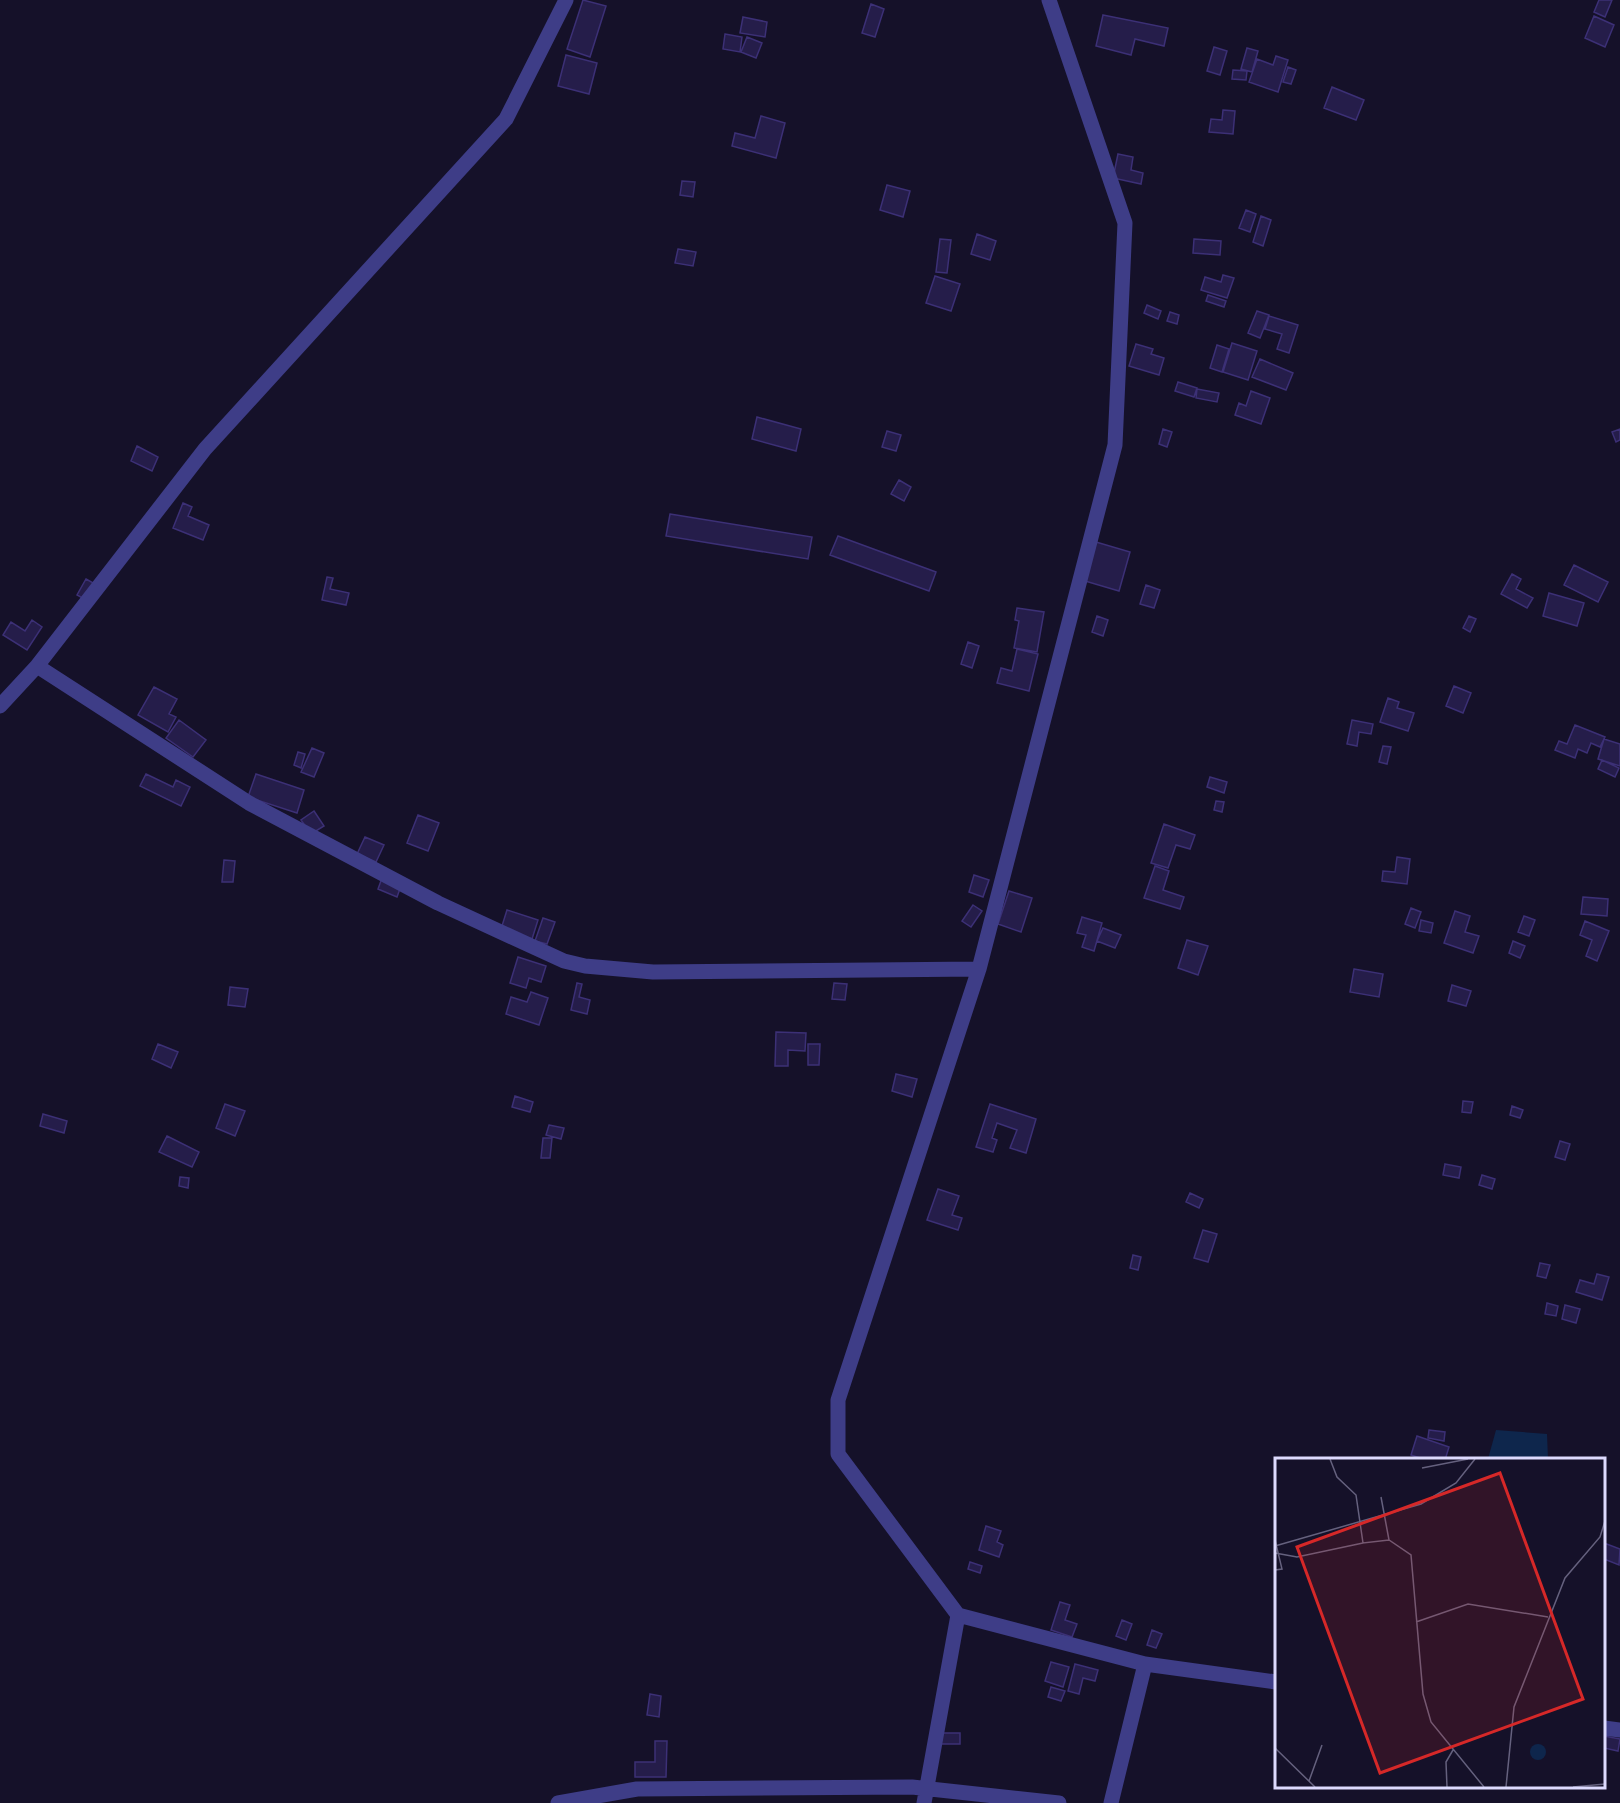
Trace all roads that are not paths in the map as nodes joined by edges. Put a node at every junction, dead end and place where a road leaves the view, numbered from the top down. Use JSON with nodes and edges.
{"nodes":[{"id":1,"x":566,"y":0,"type":"edge"},
{"id":2,"x":1049,"y":0,"type":"edge"},
{"id":3,"x":37,"y":666,"type":"junction"},
{"id":4,"x":0,"y":706,"type":"edge"},
{"id":5,"x":979,"y":969,"type":"junction"},
{"id":6,"x":958,"y":1616,"type":"junction"},
{"id":7,"x":1145,"y":1664,"type":"junction"},
{"id":8,"x":1275,"y":1682,"type":"edge"},
{"id":9,"x":1605,"y":1728,"type":"edge"},
{"id":10,"x":1620,"y":1730,"type":"edge"},
{"id":11,"x":925,"y":1797,"type":"edge"},
{"id":12,"x":558,"y":1803,"type":"edge"},
{"id":13,"x":1059,"y":1803,"type":"edge"},
{"id":14,"x":1110,"y":1803,"type":"edge"}],
"edges":[{"from":1,"to":3,"type":"street"},
{"from":2,"to":5,"type":"street"},
{"from":3,"to":4,"type":"street"},
{"from":3,"to":5,"type":"street"},
{"from":5,"to":6,"type":"street"},
{"from":6,"to":7,"type":"street"},
{"from":6,"to":11,"type":"street"},
{"from":7,"to":8,"type":"street"},
{"from":7,"to":14,"type":"street"},
{"from":9,"to":10,"type":"street"},
{"from":11,"to":12,"type":"street"},
{"from":11,"to":13,"type":"street"}]}
